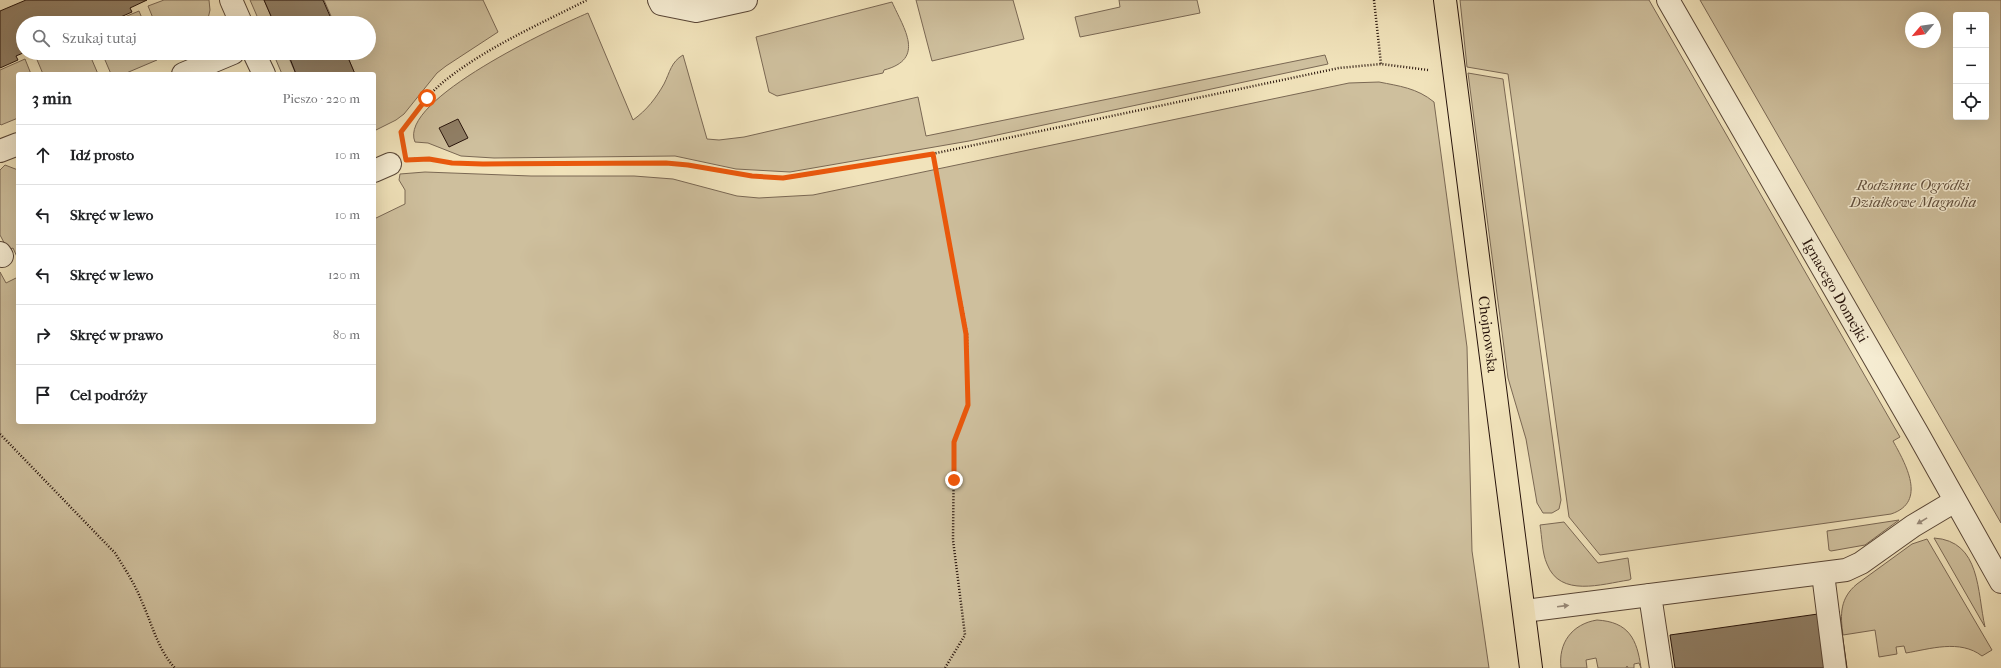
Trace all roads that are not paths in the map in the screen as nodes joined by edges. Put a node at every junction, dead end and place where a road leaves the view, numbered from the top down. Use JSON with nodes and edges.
{"nodes":[{"id":1,"x":231,"y":0,"type":"edge"},
{"id":2,"x":746,"y":0,"type":"edge"},
{"id":3,"x":1445,"y":0,"type":"edge"},
{"id":4,"x":1668,"y":0,"type":"edge"},
{"id":5,"x":660,"y":2,"type":"edge"},
{"id":6,"x":238,"y":16,"type":"edge"},
{"id":7,"x":216,"y":60,"type":"edge"},
{"id":8,"x":257,"y":60,"type":"edge"},
{"id":9,"x":188,"y":72,"type":"edge"},
{"id":10,"x":263,"y":72,"type":"edge"},
{"id":11,"x":16,"y":145,"type":"edge"},
{"id":12,"x":0,"y":151,"type":"edge"},
{"id":13,"x":1955,"y":501,"type":"junction"},
{"id":14,"x":1823,"y":574,"type":"junction"},
{"id":15,"x":2001,"y":582,"type":"edge"},
{"id":16,"x":1650,"y":595,"type":"junction"},
{"id":17,"x":1524,"y":611,"type":"junction"},
{"id":18,"x":1531,"y":668,"type":"edge"},
{"id":19,"x":1661,"y":668,"type":"edge"},
{"id":20,"x":1835,"y":668,"type":"edge"}],
"edges":[{"from":1,"to":6,"type":"street"},
{"from":2,"to":5,"type":"street"},
{"from":3,"to":17,"type":"main road","name":"Chojnowska"},
{"from":4,"to":13,"type":"street","name":"Ignacego Domejki"},
{"from":7,"to":9,"type":"street"},
{"from":8,"to":10,"type":"street"},
{"from":11,"to":12,"type":"street"},
{"from":13,"to":14,"type":"street","one_way":true},
{"from":13,"to":15,"type":"street","name":"Ignacego Domejki"},
{"from":14,"to":16,"type":"street"},
{"from":14,"to":20,"type":"street"},
{"from":17,"to":16,"type":"street","one_way":true},
{"from":16,"to":19,"type":"street"},
{"from":17,"to":18,"type":"main road","name":"Chojnowska"}]}
